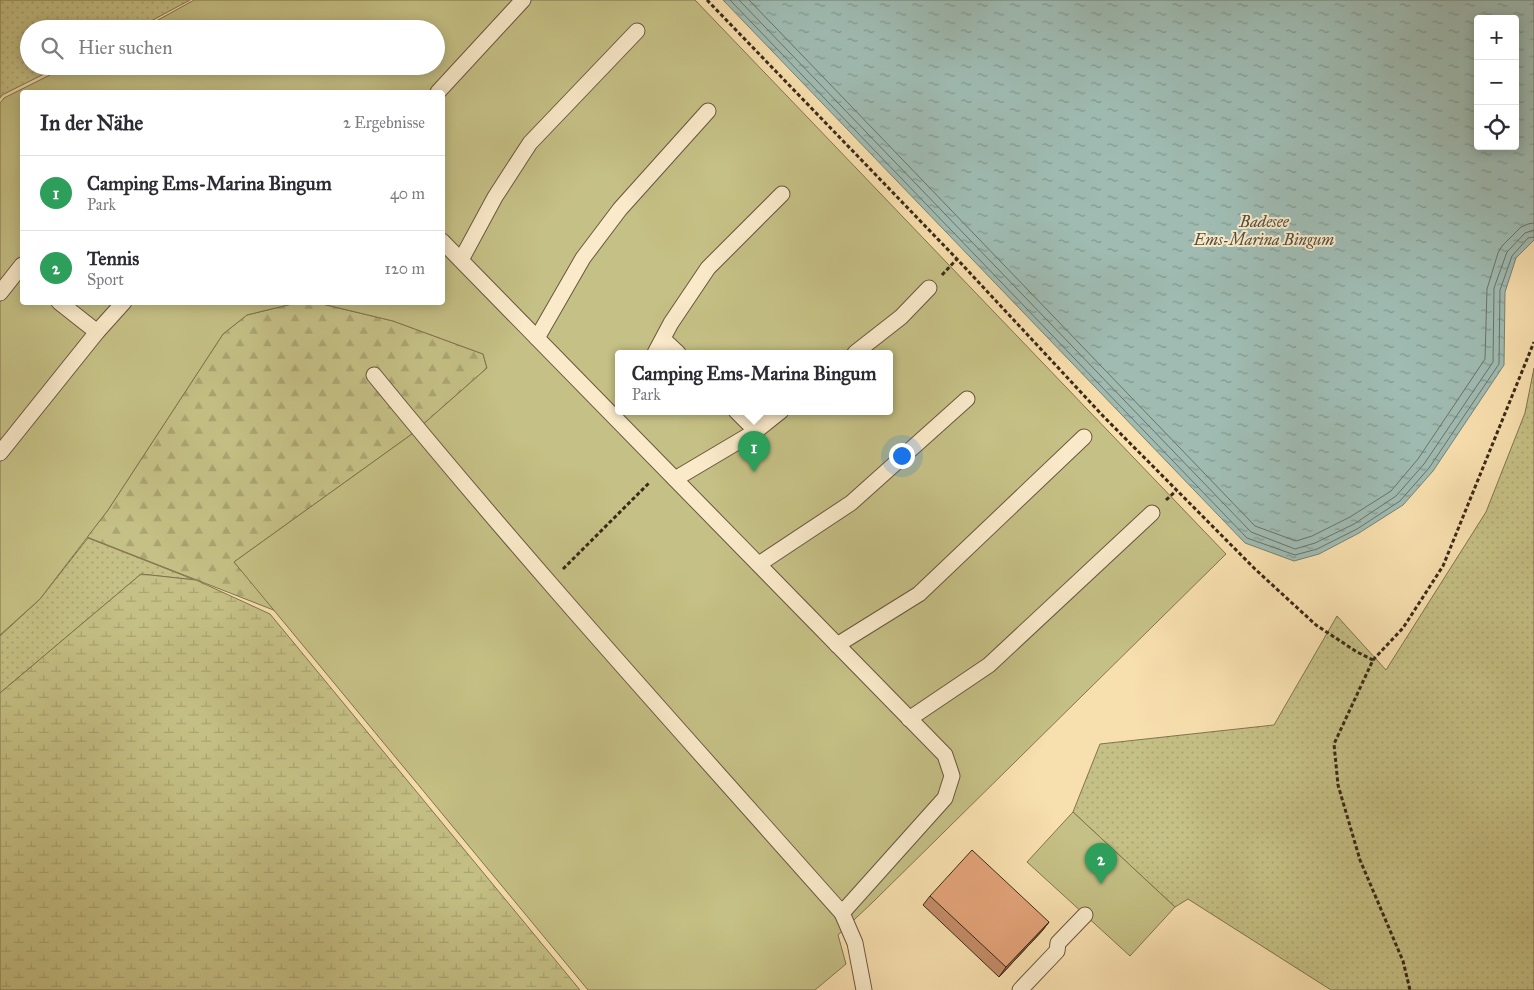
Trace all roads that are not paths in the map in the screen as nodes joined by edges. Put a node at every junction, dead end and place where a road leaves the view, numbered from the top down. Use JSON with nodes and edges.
{"nodes":[{"id":1,"x":523,"y":0,"type":"edge"},
{"id":2,"x":637,"y":31,"type":"dead end"},
{"id":3,"x":440,"y":90,"type":"edge"},
{"id":4,"x":708,"y":111,"type":"dead end"},
{"id":5,"x":782,"y":194,"type":"dead end"},
{"id":6,"x":445,"y":244,"type":"edge"},
{"id":7,"x":461,"y":260,"type":"junction"},
{"id":8,"x":20,"y":270,"type":"edge"},
{"id":9,"x":929,"y":288,"type":"dead end"},
{"id":10,"x":0,"y":293,"type":"edge"},
{"id":11,"x":63,"y":305,"type":"edge"},
{"id":12,"x":121,"y":305,"type":"edge"},
{"id":13,"x":97,"y":332,"type":"junction"},
{"id":14,"x":537,"y":338,"type":"junction"},
{"id":15,"x":663,"y":339,"type":"junction"},
{"id":16,"x":657,"y":350,"type":"edge"},
{"id":17,"x":675,"y":350,"type":"edge"},
{"id":18,"x":859,"y":350,"type":"edge"},
{"id":19,"x":374,"y":375,"type":"dead end"},
{"id":20,"x":967,"y":399,"type":"dead end"},
{"id":21,"x":615,"y":411,"type":"edge"},
{"id":22,"x":740,"y":415,"type":"edge"},
{"id":23,"x":776,"y":415,"type":"edge"},
{"id":24,"x":620,"y":416,"type":"edge"},
{"id":25,"x":756,"y":431,"type":"junction"},
{"id":26,"x":1084,"y":437,"type":"dead end"},
{"id":27,"x":0,"y":453,"type":"edge"},
{"id":28,"x":674,"y":479,"type":"junction"},
{"id":29,"x":1152,"y":512,"type":"dead end"},
{"id":30,"x":758,"y":564,"type":"junction"},
{"id":31,"x":837,"y":645,"type":"junction"},
{"id":32,"x":909,"y":719,"type":"junction"},
{"id":33,"x":842,"y":913,"type":"junction"},
{"id":34,"x":1085,"y":916,"type":"dead end"},
{"id":35,"x":864,"y":990,"type":"edge"},
{"id":36,"x":1020,"y":990,"type":"edge"}],
"edges":[{"from":1,"to":3,"type":"lane"},
{"from":2,"to":7,"type":"lane"},
{"from":4,"to":14,"type":"lane"},
{"from":5,"to":15,"type":"lane"},
{"from":6,"to":7,"type":"lane"},
{"from":7,"to":14,"type":"lane"},
{"from":8,"to":10,"type":"lane"},
{"from":9,"to":18,"type":"lane"},
{"from":11,"to":13,"type":"lane"},
{"from":12,"to":13,"type":"lane"},
{"from":13,"to":27,"type":"lane"},
{"from":14,"to":21,"type":"lane"},
{"from":15,"to":16,"type":"lane"},
{"from":15,"to":17,"type":"lane"},
{"from":19,"to":33,"type":"lane"},
{"from":20,"to":30,"type":"lane"},
{"from":22,"to":25,"type":"lane"},
{"from":23,"to":25,"type":"lane"},
{"from":24,"to":28,"type":"lane"},
{"from":25,"to":28,"type":"lane"},
{"from":26,"to":31,"type":"lane"},
{"from":28,"to":30,"type":"lane"},
{"from":29,"to":32,"type":"lane"},
{"from":30,"to":31,"type":"lane"},
{"from":31,"to":32,"type":"lane"},
{"from":32,"to":33,"type":"lane"},
{"from":33,"to":35,"type":"lane"},
{"from":34,"to":36,"type":"lane"}]}
